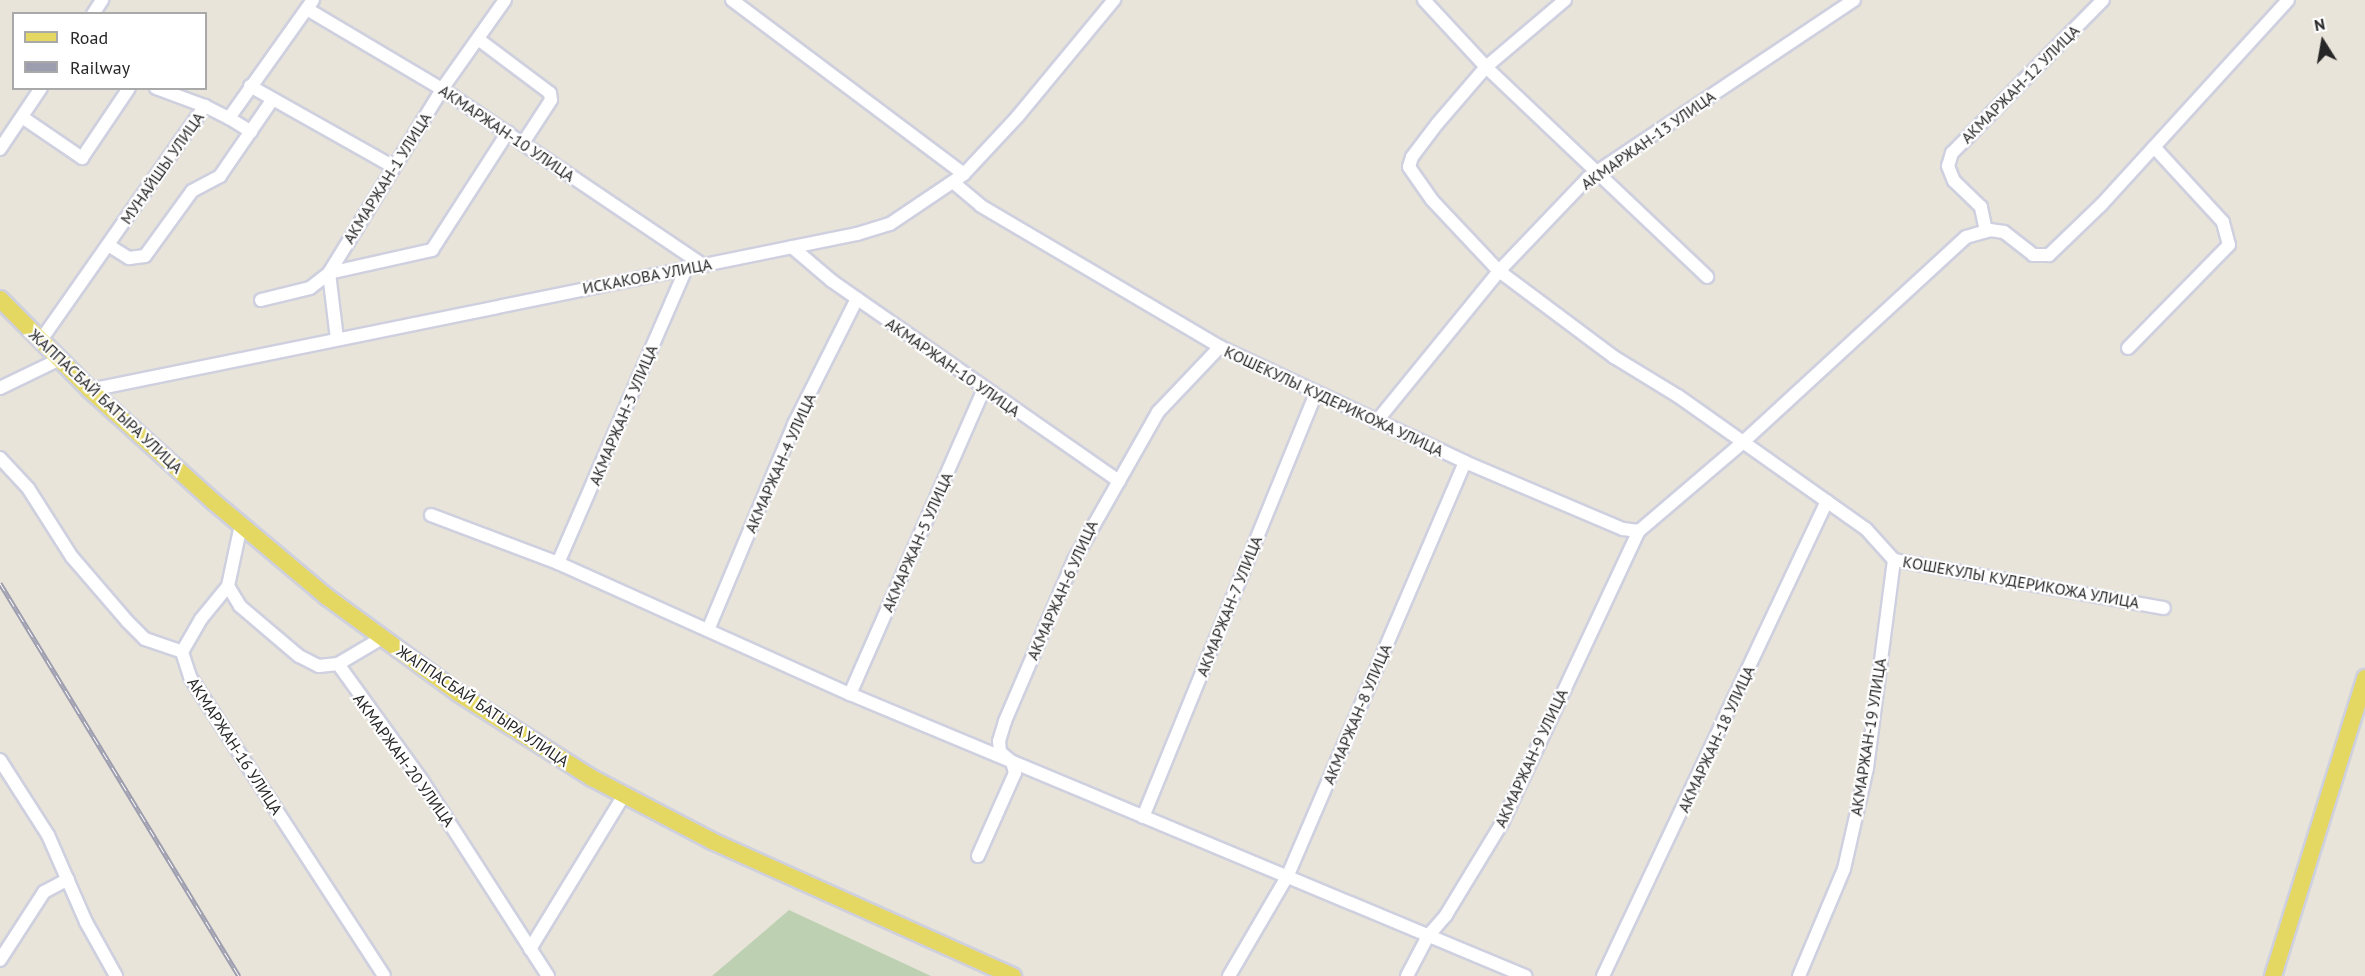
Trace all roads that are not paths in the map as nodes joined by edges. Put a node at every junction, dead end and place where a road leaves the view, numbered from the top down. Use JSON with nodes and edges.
{"nodes":[{"id":1,"x":506,"y":0,"type":"edge"},
{"id":2,"x":732,"y":0,"type":"edge"},
{"id":3,"x":1114,"y":0,"type":"edge"},
{"id":4,"x":1424,"y":0,"type":"edge"},
{"id":5,"x":1565,"y":0,"type":"edge"},
{"id":6,"x":1854,"y":0,"type":"edge"},
{"id":7,"x":2103,"y":0,"type":"edge"},
{"id":8,"x":2288,"y":0,"type":"edge"},
{"id":9,"x":310,"y":4,"type":"edge"},
{"id":10,"x":478,"y":39,"type":"junction"},
{"id":11,"x":1485,"y":67,"type":"junction"},
{"id":12,"x":250,"y":86,"type":"junction"},
{"id":13,"x":442,"y":89,"type":"junction"},
{"id":14,"x":40,"y":90,"type":"edge"},
{"id":15,"x":128,"y":90,"type":"edge"},
{"id":16,"x":161,"y":90,"type":"edge"},
{"id":17,"x":273,"y":99,"type":"junction"},
{"id":18,"x":205,"y":106,"type":"junction"},
{"id":19,"x":22,"y":117,"type":"junction"},
{"id":20,"x":229,"y":118,"type":"junction"},
{"id":21,"x":251,"y":132,"type":"junction"},
{"id":22,"x":508,"y":132,"type":"junction"},
{"id":23,"x":523,"y":143,"type":"junction"},
{"id":24,"x":2154,"y":147,"type":"junction"},
{"id":25,"x":0,"y":149,"type":"edge"},
{"id":26,"x":394,"y":167,"type":"junction"},
{"id":27,"x":1597,"y":172,"type":"junction"},
{"id":28,"x":964,"y":174,"type":"junction"},
{"id":29,"x":954,"y":183,"type":"junction"},
{"id":30,"x":1986,"y":231,"type":"junction"},
{"id":31,"x":108,"y":245,"type":"junction"},
{"id":32,"x":792,"y":247,"type":"junction"},
{"id":33,"x":701,"y":264,"type":"junction"},
{"id":34,"x":687,"y":267,"type":"junction"},
{"id":35,"x":1500,"y":271,"type":"junction"},
{"id":36,"x":329,"y":273,"type":"junction"},
{"id":37,"x":1707,"y":277,"type":"dead end"},
{"id":38,"x":0,"y":299,"type":"edge"},
{"id":39,"x":857,"y":299,"type":"junction"},
{"id":40,"x":261,"y":300,"type":"dead end"},
{"id":41,"x":337,"y":339,"type":"junction"},
{"id":42,"x":41,"y":340,"type":"junction"},
{"id":43,"x":1220,"y":347,"type":"junction"},
{"id":44,"x":2128,"y":348,"type":"dead end"},
{"id":45,"x":60,"y":359,"type":"junction"},
{"id":46,"x":0,"y":388,"type":"edge"},
{"id":47,"x":984,"y":389,"type":"junction"},
{"id":48,"x":90,"y":390,"type":"junction"},
{"id":49,"x":1315,"y":395,"type":"junction"},
{"id":50,"x":1376,"y":422,"type":"junction"},
{"id":51,"x":1742,"y":443,"type":"junction"},
{"id":52,"x":0,"y":458,"type":"edge"},
{"id":53,"x":1465,"y":462,"type":"junction"},
{"id":54,"x":1119,"y":481,"type":"junction"},
{"id":55,"x":1827,"y":501,"type":"junction"},
{"id":56,"x":431,"y":515,"type":"dead end"},
{"id":57,"x":241,"y":525,"type":"junction"},
{"id":58,"x":1639,"y":531,"type":"junction"},
{"id":59,"x":1894,"y":560,"type":"junction"},
{"id":60,"x":558,"y":564,"type":"junction"},
{"id":61,"x":228,"y":586,"type":"junction"},
{"id":62,"x":2164,"y":608,"type":"dead end"},
{"id":63,"x":708,"y":630,"type":"junction"},
{"id":64,"x":382,"y":638,"type":"junction"},
{"id":65,"x":182,"y":652,"type":"junction"},
{"id":66,"x":338,"y":664,"type":"junction"},
{"id":67,"x":2365,"y":678,"type":"edge"},
{"id":68,"x":850,"y":694,"type":"junction"},
{"id":69,"x":0,"y":760,"type":"edge"},
{"id":70,"x":1012,"y":762,"type":"junction"},
{"id":71,"x":624,"y":795,"type":"junction"},
{"id":72,"x":1143,"y":817,"type":"junction"},
{"id":73,"x":978,"y":856,"type":"dead end"},
{"id":74,"x":1287,"y":875,"type":"junction"},
{"id":75,"x":68,"y":879,"type":"junction"},
{"id":76,"x":1428,"y":936,"type":"junction"},
{"id":77,"x":530,"y":949,"type":"junction"},
{"id":78,"x":0,"y":960,"type":"edge"},
{"id":79,"x":116,"y":976,"type":"edge"},
{"id":80,"x":384,"y":976,"type":"edge"},
{"id":81,"x":548,"y":976,"type":"edge"},
{"id":82,"x":1013,"y":976,"type":"edge"},
{"id":83,"x":1230,"y":976,"type":"edge"},
{"id":84,"x":1407,"y":976,"type":"edge"},
{"id":85,"x":1525,"y":976,"type":"edge"},
{"id":86,"x":1603,"y":976,"type":"edge"},
{"id":87,"x":1799,"y":976,"type":"edge"},
{"id":88,"x":2273,"y":976,"type":"edge"}],
"edges":[{"from":1,"to":10,"type":"street","name":"АКМАРЖАН-1 УЛИЦА"},
{"from":2,"to":28,"type":"street"},
{"from":3,"to":28,"type":"street","name":"ИСКАКОВА УЛИЦА"},
{"from":4,"to":11,"type":"street"},
{"from":5,"to":11,"type":"street"},
{"from":6,"to":27,"type":"street","name":"АКМАРЖАН-13 УЛИЦА"},
{"from":7,"to":30,"type":"street","name":"АКМАРЖАН-12 УЛИЦА"},
{"from":8,"to":24,"type":"street"},
{"from":9,"to":12,"type":"street","name":"МУНАЙШЫ УЛИЦА"},
{"from":9,"to":13,"type":"street","name":"АКМАРЖАН-10 УЛИЦА"},
{"from":10,"to":13,"type":"street","name":"АКМАРЖАН-1 УЛИЦА"},
{"from":10,"to":23,"type":"street"},
{"from":11,"to":27,"type":"street"},
{"from":11,"to":35,"type":"street","name":"КОШЕКУЛЫ КУДЕРИКОЖА УЛИЦА"},
{"from":12,"to":17,"type":"street"},
{"from":12,"to":20,"type":"street","name":"МУНАЙШЫ УЛИЦА"},
{"from":13,"to":22,"type":"street","name":"АКМАРЖАН-10 УЛИЦА"},
{"from":13,"to":26,"type":"street","name":"АКМАРЖАН-1 УЛИЦА"},
{"from":14,"to":19,"type":"street"},
{"from":15,"to":19,"type":"street"},
{"from":16,"to":18,"type":"street"},
{"from":17,"to":21,"type":"street"},
{"from":17,"to":26,"type":"street"},
{"from":18,"to":20,"type":"street","name":"МУНАЙШЫ УЛИЦА"},
{"from":18,"to":31,"type":"street","name":"МУНАЙШЫ УЛИЦА"},
{"from":19,"to":25,"type":"street"},
{"from":20,"to":21,"type":"street"},
{"from":21,"to":31,"type":"street"},
{"from":22,"to":23,"type":"street","name":"АКМАРЖАН-10 УЛИЦА"},
{"from":22,"to":36,"type":"street"},
{"from":23,"to":33,"type":"street","name":"АКМАРЖАН-10 УЛИЦА"},
{"from":24,"to":30,"type":"street"},
{"from":24,"to":44,"type":"street"},
{"from":26,"to":36,"type":"street","name":"АКМАРЖАН-1 УЛИЦА"},
{"from":27,"to":35,"type":"street","name":"АКМАРЖАН-13 УЛИЦА"},
{"from":27,"to":37,"type":"street"},
{"from":28,"to":29,"type":"street","name":"ИСКАКОВА УЛИЦА"},
{"from":29,"to":32,"type":"street","name":"ИСКАКОВА УЛИЦА"},
{"from":29,"to":43,"type":"street","name":"КОШЕКУЛЫ КУДЕРИКОЖА УЛИЦА"},
{"from":30,"to":51,"type":"street"},
{"from":31,"to":42,"type":"street","name":"МУНАЙШЫ УЛИЦА"},
{"from":32,"to":33,"type":"street","name":"ИСКАКОВА УЛИЦА"},
{"from":32,"to":39,"type":"street","name":"АКМАРЖАН-10 УЛИЦА"},
{"from":33,"to":34,"type":"street","name":"ИСКАКОВА УЛИЦА"},
{"from":34,"to":41,"type":"street","name":"ИСКАКОВА УЛИЦА"},
{"from":34,"to":60,"type":"street","name":"АКМАРЖАН-3 УЛИЦА"},
{"from":35,"to":50,"type":"street","name":"АКМАРЖАН-13 УЛИЦА"},
{"from":35,"to":51,"type":"street","name":"КОШЕКУЛЫ КУДЕРИКОЖА УЛИЦА"},
{"from":36,"to":40,"type":"street"},
{"from":36,"to":41,"type":"street"},
{"from":38,"to":42,"type":"main road","name":"ЖАППАСБАЙ БАТЫРА УЛИЦА"},
{"from":39,"to":47,"type":"street","name":"АКМАРЖАН-10 УЛИЦА"},
{"from":39,"to":63,"type":"street","name":"АКМАРЖАН-4 УЛИЦА"},
{"from":41,"to":48,"type":"street","name":"ИСКАКОВА УЛИЦА"},
{"from":42,"to":45,"type":"main road","name":"ЖАППАСБАЙ БАТЫРА УЛИЦА"},
{"from":43,"to":49,"type":"street","name":"КОШЕКУЛЫ КУДЕРИКОЖА УЛИЦА"},
{"from":43,"to":54,"type":"street","name":"АКМАРЖАН-6 УЛИЦА"},
{"from":45,"to":46,"type":"street"},
{"from":45,"to":48,"type":"main road","name":"ЖАППАСБАЙ БАТЫРА УЛИЦА"},
{"from":47,"to":54,"type":"street","name":"АКМАРЖАН-10 УЛИЦА"},
{"from":47,"to":68,"type":"street","name":"АКМАРЖАН-5 УЛИЦА"},
{"from":48,"to":57,"type":"main road","name":"ЖАППАСБАЙ БАТЫРА УЛИЦА"},
{"from":49,"to":50,"type":"street","name":"КОШЕКУЛЫ КУДЕРИКОЖА УЛИЦА"},
{"from":49,"to":72,"type":"street","name":"АКМАРЖАН-7 УЛИЦА"},
{"from":50,"to":53,"type":"street","name":"КОШЕКУЛЫ КУДЕРИКОЖА УЛИЦА"},
{"from":51,"to":55,"type":"street","name":"КОШЕКУЛЫ КУДЕРИКОЖА УЛИЦА"},
{"from":51,"to":58,"type":"street"},
{"from":52,"to":65,"type":"street"},
{"from":53,"to":58,"type":"street","name":"КОШЕКУЛЫ КУДЕРИКОЖА УЛИЦА"},
{"from":53,"to":74,"type":"street","name":"АКМАРЖАН-8 УЛИЦА"},
{"from":54,"to":70,"type":"street","name":"АКМАРЖАН-6 УЛИЦА"},
{"from":55,"to":59,"type":"street","name":"КОШЕКУЛЫ КУДЕРИКОЖА УЛИЦА"},
{"from":55,"to":86,"type":"street","name":"АКМАРЖАН-18 УЛИЦА"},
{"from":56,"to":60,"type":"street"},
{"from":57,"to":61,"type":"street"},
{"from":57,"to":64,"type":"main road","name":"ЖАППАСБАЙ БАТЫРА УЛИЦА"},
{"from":58,"to":76,"type":"street","name":"АКМАРЖАН-9 УЛИЦА"},
{"from":59,"to":62,"type":"street","name":"КОШЕКУЛЫ КУДЕРИКОЖА УЛИЦА"},
{"from":59,"to":87,"type":"street","name":"АКМАРЖАН-19 УЛИЦА"},
{"from":60,"to":63,"type":"street"},
{"from":61,"to":65,"type":"street"},
{"from":61,"to":66,"type":"street"},
{"from":63,"to":68,"type":"street"},
{"from":64,"to":66,"type":"street"},
{"from":64,"to":71,"type":"main road","name":"ЖАППАСБАЙ БАТЫРА УЛИЦА"},
{"from":65,"to":80,"type":"street","name":"АКМАРЖАН-16 УЛИЦА"},
{"from":66,"to":77,"type":"street","name":"АКМАРЖАН-20 УЛИЦА"},
{"from":67,"to":88,"type":"main road"},
{"from":68,"to":70,"type":"street"},
{"from":69,"to":75,"type":"street"},
{"from":70,"to":72,"type":"street"},
{"from":70,"to":73,"type":"street"},
{"from":71,"to":77,"type":"street"},
{"from":71,"to":82,"type":"main road","name":"ЖАППАСБАЙ БАТЫРА УЛИЦА"},
{"from":72,"to":74,"type":"street"},
{"from":74,"to":76,"type":"street"},
{"from":74,"to":83,"type":"street","name":"АКМАРЖАН-8 УЛИЦА"},
{"from":75,"to":78,"type":"street"},
{"from":75,"to":79,"type":"street"},
{"from":76,"to":84,"type":"street","name":"АКМАРЖАН-9 УЛИЦА"},
{"from":76,"to":85,"type":"street"},
{"from":77,"to":81,"type":"street","name":"АКМАРЖАН-20 УЛИЦА"}]}
